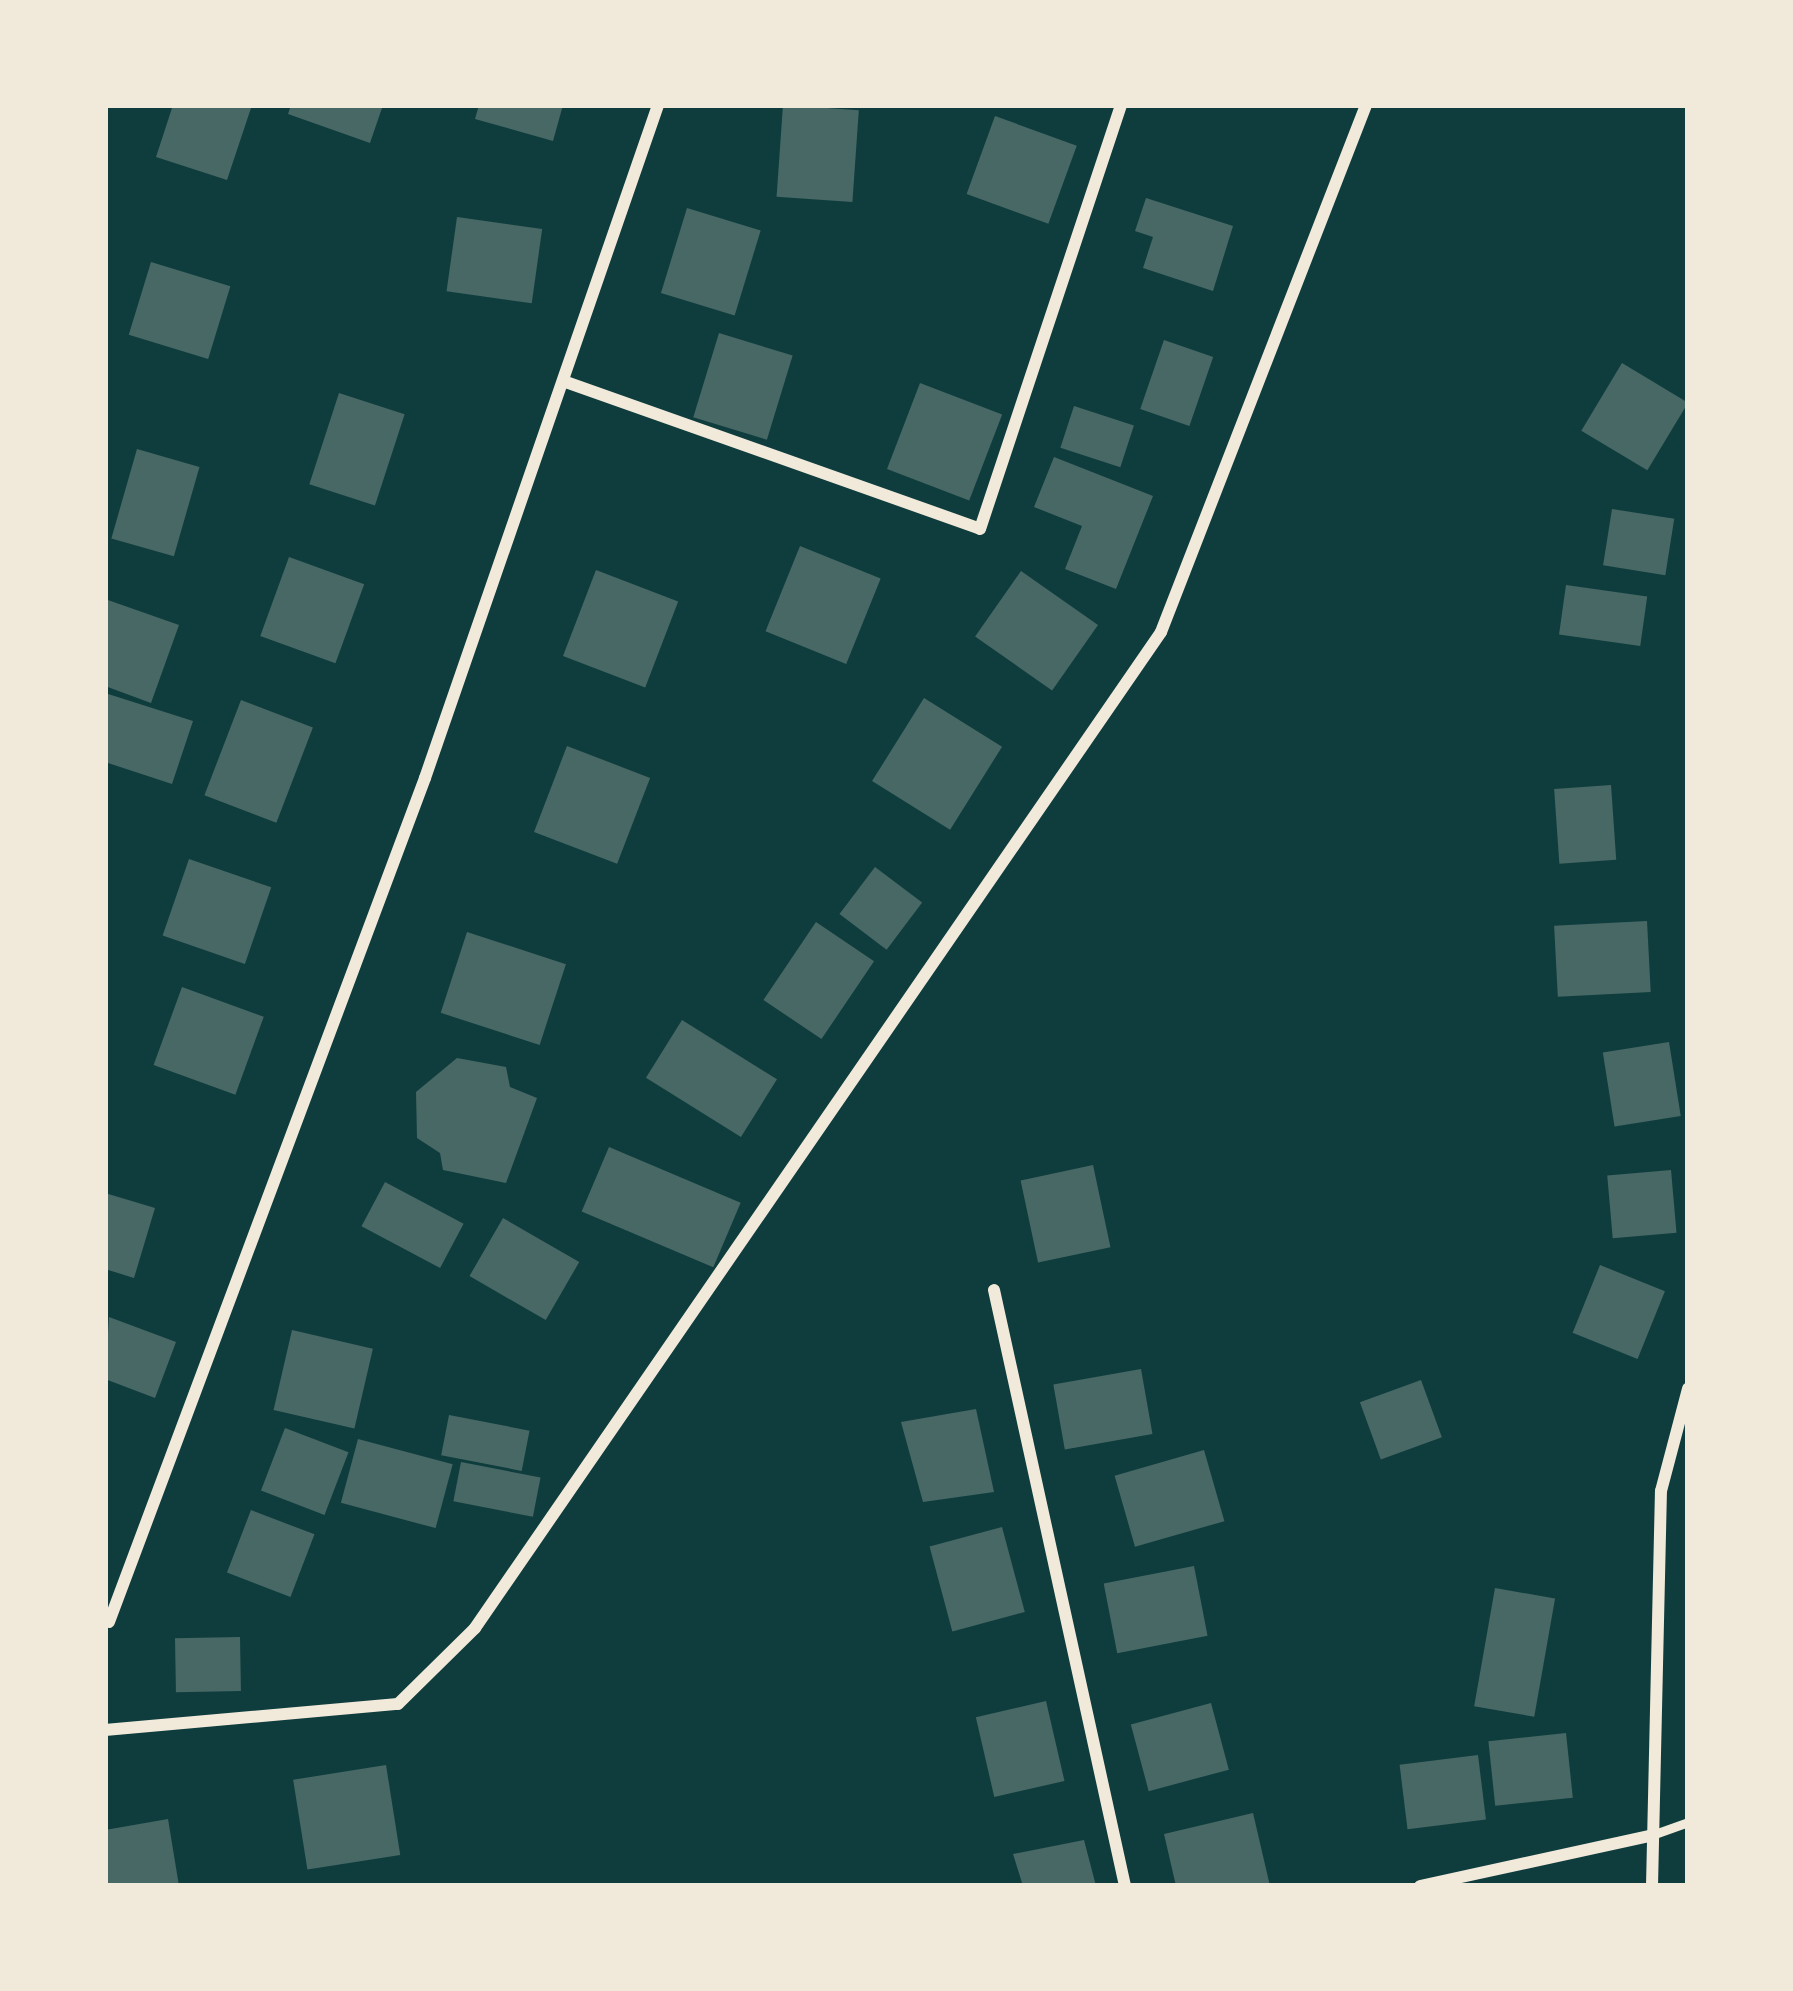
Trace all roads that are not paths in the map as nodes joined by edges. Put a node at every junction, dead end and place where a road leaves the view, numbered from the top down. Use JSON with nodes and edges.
{"nodes":[{"id":1,"x":658,"y":105,"type":"edge"},
{"id":2,"x":1121,"y":105,"type":"edge"},
{"id":3,"x":1366,"y":105,"type":"edge"},
{"id":4,"x":563,"y":381,"type":"junction"},
{"id":5,"x":994,"y":1290,"type":"dead end"},
{"id":6,"x":1688,"y":1389,"type":"edge"},
{"id":7,"x":109,"y":1622,"type":"dead end"},
{"id":8,"x":105,"y":1730,"type":"edge"},
{"id":9,"x":1688,"y":1822,"type":"edge"},
{"id":10,"x":1648,"y":1836,"type":"junction"},
{"id":11,"x":1126,"y":1886,"type":"edge"},
{"id":12,"x":1420,"y":1886,"type":"edge"},
{"id":13,"x":1652,"y":1886,"type":"edge"}],
"edges":[{"from":1,"to":4,"type":"street"},
{"from":2,"to":4,"type":"street"},
{"from":3,"to":8,"type":"street"},
{"from":4,"to":7,"type":"street"},
{"from":5,"to":11,"type":"street"},
{"from":6,"to":10,"type":"street"},
{"from":9,"to":10,"type":"lane"},
{"from":10,"to":12,"type":"street"},
{"from":10,"to":13,"type":"street"}]}
